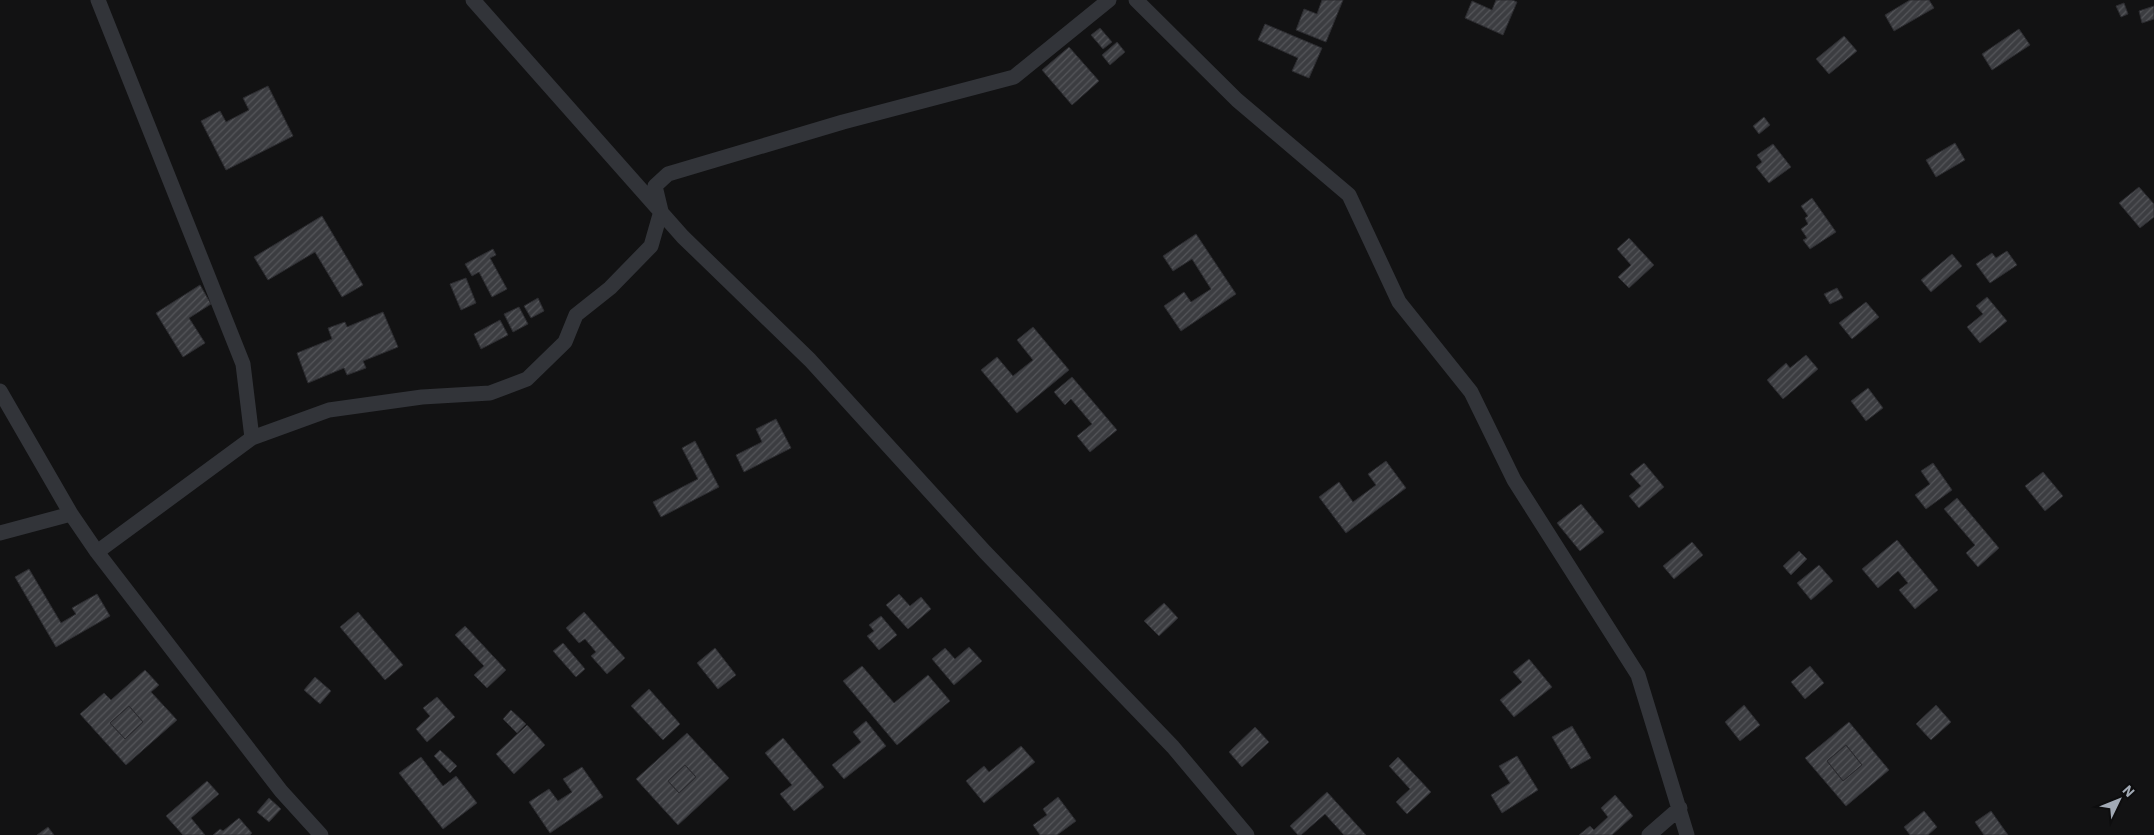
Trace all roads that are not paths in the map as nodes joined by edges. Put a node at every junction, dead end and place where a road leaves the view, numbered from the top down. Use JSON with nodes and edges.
{"nodes":[{"id":1,"x":98,"y":0,"type":"edge"},
{"id":2,"x":473,"y":0,"type":"edge"},
{"id":3,"x":1108,"y":0,"type":"edge"},
{"id":4,"x":1136,"y":0,"type":"edge"},
{"id":5,"x":661,"y":211,"type":"junction"},
{"id":6,"x":0,"y":391,"type":"edge"},
{"id":7,"x":252,"y":438,"type":"junction"},
{"id":8,"x":71,"y":514,"type":"junction"},
{"id":9,"x":0,"y":533,"type":"edge"},
{"id":10,"x":97,"y":552,"type":"junction"},
{"id":11,"x":1680,"y":808,"type":"junction"},
{"id":12,"x":321,"y":835,"type":"edge"},
{"id":13,"x":1247,"y":835,"type":"edge"},
{"id":14,"x":1648,"y":835,"type":"edge"},
{"id":15,"x":1687,"y":835,"type":"edge"}],
"edges":[{"from":1,"to":7,"type":"street"},
{"from":2,"to":5,"type":"street"},
{"from":3,"to":5,"type":"street"},
{"from":4,"to":11,"type":"street"},
{"from":5,"to":7,"type":"street"},
{"from":5,"to":13,"type":"street"},
{"from":6,"to":8,"type":"street"},
{"from":7,"to":10,"type":"street"},
{"from":8,"to":9,"type":"street"},
{"from":8,"to":10,"type":"street"},
{"from":10,"to":12,"type":"street"},
{"from":11,"to":14,"type":"street"},
{"from":11,"to":15,"type":"street"}]}
